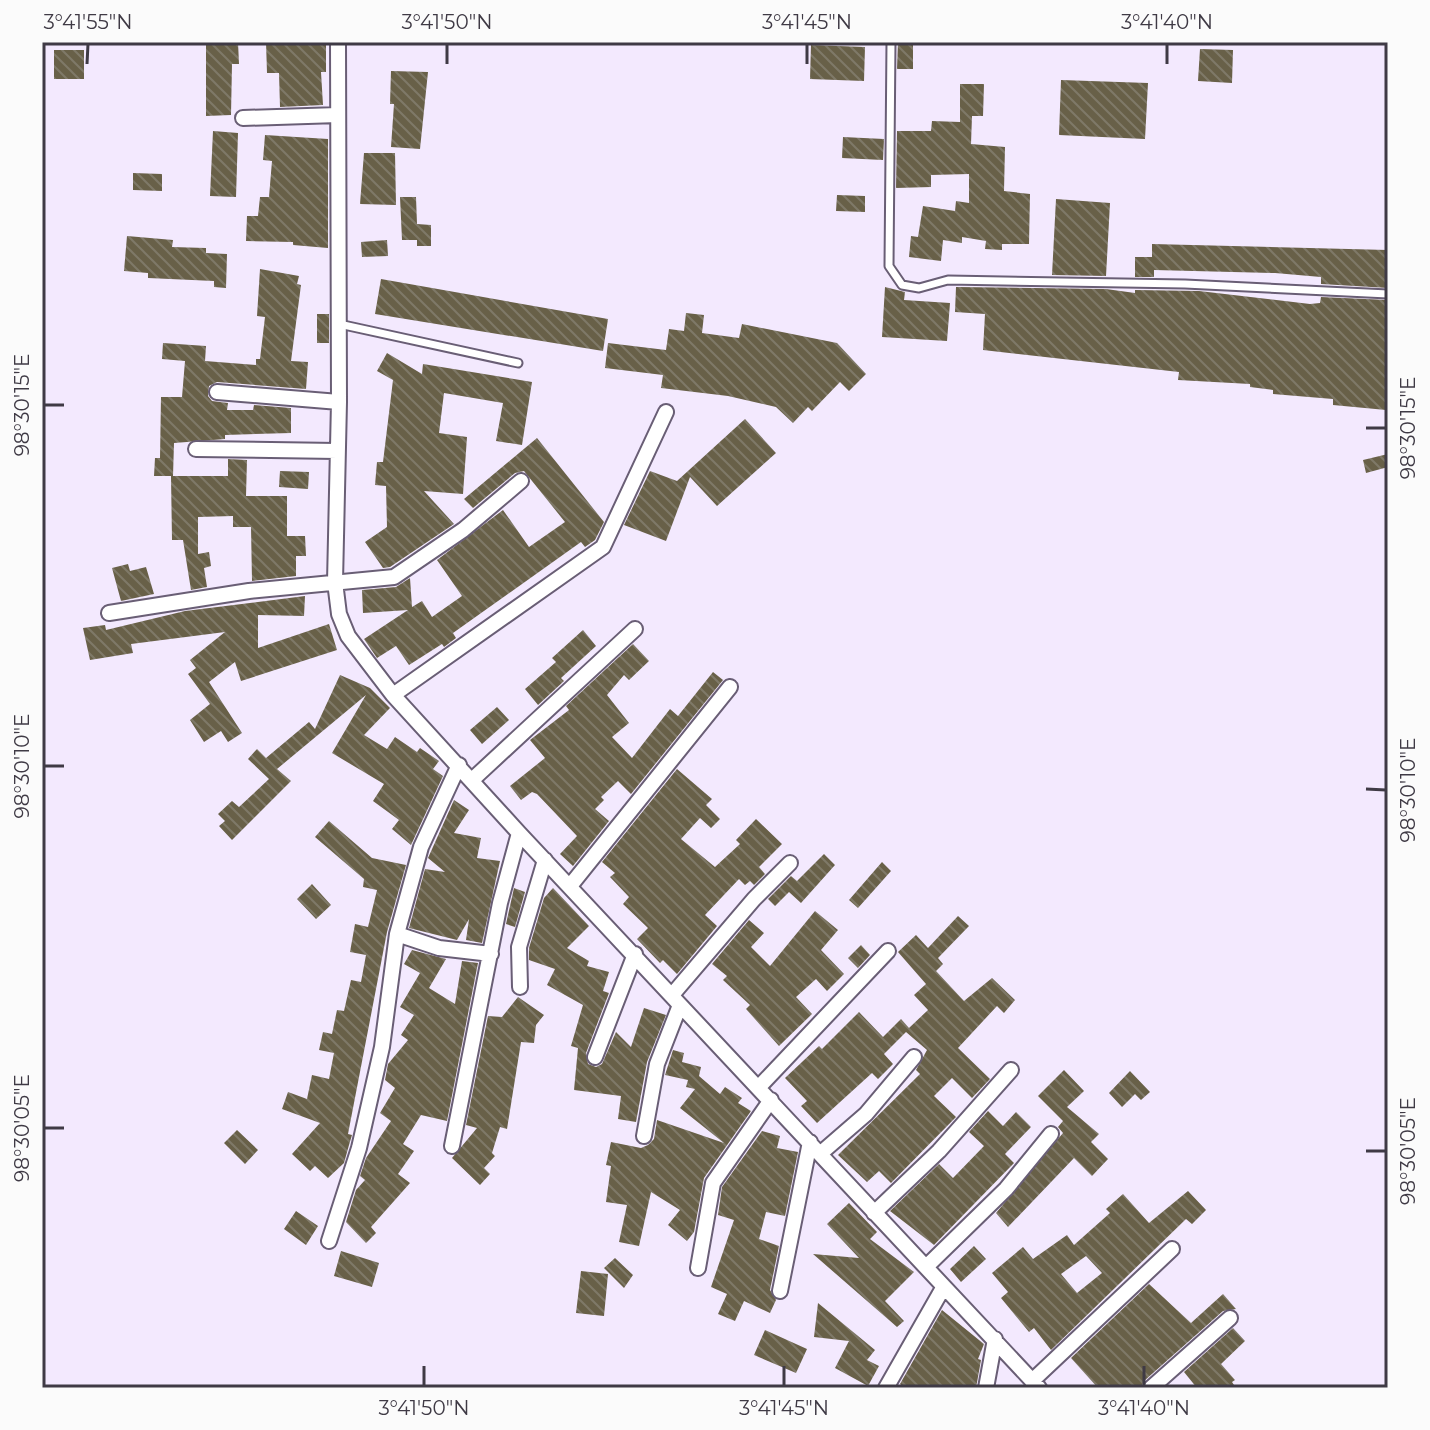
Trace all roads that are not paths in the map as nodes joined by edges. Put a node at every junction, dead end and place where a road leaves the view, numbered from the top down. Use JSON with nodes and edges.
{"nodes":[{"id":1,"x":338,"y":42,"type":"edge"},
{"id":2,"x":891,"y":42,"type":"edge"},
{"id":3,"x":338,"y":115,"type":"junction"},
{"id":4,"x":243,"y":118,"type":"dead end"},
{"id":5,"x":1388,"y":294,"type":"edge"},
{"id":6,"x":339,"y":324,"type":"junction"},
{"id":7,"x":518,"y":363,"type":"dead end"},
{"id":8,"x":217,"y":392,"type":"dead end"},
{"id":9,"x":339,"y":402,"type":"junction"},
{"id":10,"x":666,"y":412,"type":"dead end"},
{"id":11,"x":196,"y":449,"type":"dead end"},
{"id":12,"x":337,"y":451,"type":"junction"},
{"id":13,"x":521,"y":481,"type":"dead end"},
{"id":14,"x":335,"y":582,"type":"junction"},
{"id":15,"x":109,"y":613,"type":"dead end"},
{"id":16,"x":635,"y":629,"type":"dead end"},
{"id":17,"x":730,"y":687,"type":"dead end"},
{"id":18,"x":393,"y":695,"type":"junction"},
{"id":19,"x":459,"y":765,"type":"junction"},
{"id":20,"x":472,"y":780,"type":"junction"},
{"id":21,"x":519,"y":833,"type":"junction"},
{"id":22,"x":545,"y":860,"type":"junction"},
{"id":23,"x":790,"y":863,"type":"dead end"},
{"id":24,"x":570,"y":886,"type":"junction"},
{"id":25,"x":397,"y":934,"type":"junction"},
{"id":26,"x":888,"y":951,"type":"dead end"},
{"id":27,"x":491,"y":954,"type":"junction"},
{"id":28,"x":635,"y":954,"type":"junction"},
{"id":29,"x":520,"y":987,"type":"dead end"},
{"id":30,"x":676,"y":1000,"type":"junction"},
{"id":31,"x":595,"y":1057,"type":"dead end"},
{"id":32,"x":914,"y":1057,"type":"dead end"},
{"id":33,"x":1011,"y":1070,"type":"dead end"},
{"id":34,"x":759,"y":1087,"type":"junction"},
{"id":35,"x":771,"y":1100,"type":"junction"},
{"id":36,"x":1051,"y":1134,"type":"dead end"},
{"id":37,"x":644,"y":1136,"type":"dead end"},
{"id":38,"x":452,"y":1146,"type":"dead end"},
{"id":39,"x":816,"y":1148,"type":"junction"},
{"id":40,"x":874,"y":1213,"type":"junction"},
{"id":41,"x":329,"y":1241,"type":"dead end"},
{"id":42,"x":1172,"y":1249,"type":"dead end"},
{"id":43,"x":927,"y":1266,"type":"junction"},
{"id":44,"x":698,"y":1268,"type":"dead end"},
{"id":45,"x":943,"y":1288,"type":"junction"},
{"id":46,"x":780,"y":1291,"type":"dead end"},
{"id":47,"x":1230,"y":1318,"type":"dead end"},
{"id":48,"x":995,"y":1339,"type":"junction"},
{"id":49,"x":1036,"y":1384,"type":"edge"},
{"id":50,"x":886,"y":1388,"type":"edge"},
{"id":51,"x":986,"y":1388,"type":"edge"},
{"id":52,"x":1151,"y":1388,"type":"edge"}],
"edges":[{"from":1,"to":3,"type":"street"},
{"from":2,"to":5,"type":"lane"},
{"from":3,"to":4,"type":"street"},
{"from":3,"to":6,"type":"street"},
{"from":6,"to":7,"type":"lane"},
{"from":6,"to":9,"type":"street"},
{"from":8,"to":9,"type":"street"},
{"from":9,"to":12,"type":"street"},
{"from":10,"to":18,"type":"street"},
{"from":11,"to":12,"type":"street"},
{"from":12,"to":14,"type":"street"},
{"from":13,"to":14,"type":"street"},
{"from":14,"to":15,"type":"street"},
{"from":14,"to":18,"type":"street"},
{"from":16,"to":20,"type":"street"},
{"from":17,"to":24,"type":"street"},
{"from":18,"to":19,"type":"street"},
{"from":19,"to":20,"type":"street"},
{"from":19,"to":25,"type":"street"},
{"from":20,"to":21,"type":"street"},
{"from":21,"to":22,"type":"street"},
{"from":21,"to":27,"type":"street"},
{"from":22,"to":24,"type":"street"},
{"from":22,"to":29,"type":"street"},
{"from":23,"to":30,"type":"street"},
{"from":24,"to":28,"type":"street"},
{"from":25,"to":27,"type":"street"},
{"from":25,"to":41,"type":"street"},
{"from":26,"to":34,"type":"street"},
{"from":27,"to":38,"type":"street"},
{"from":28,"to":30,"type":"street"},
{"from":28,"to":31,"type":"street"},
{"from":30,"to":34,"type":"street"},
{"from":30,"to":37,"type":"street"},
{"from":32,"to":39,"type":"street"},
{"from":33,"to":40,"type":"street"},
{"from":34,"to":35,"type":"street"},
{"from":35,"to":39,"type":"street"},
{"from":35,"to":44,"type":"street"},
{"from":36,"to":43,"type":"street"},
{"from":39,"to":40,"type":"street"},
{"from":39,"to":46,"type":"street"},
{"from":40,"to":43,"type":"street"},
{"from":42,"to":49,"type":"street"},
{"from":43,"to":45,"type":"street"},
{"from":45,"to":48,"type":"street"},
{"from":45,"to":50,"type":"street"},
{"from":47,"to":52,"type":"street"},
{"from":48,"to":49,"type":"street"},
{"from":48,"to":51,"type":"street"}]}
